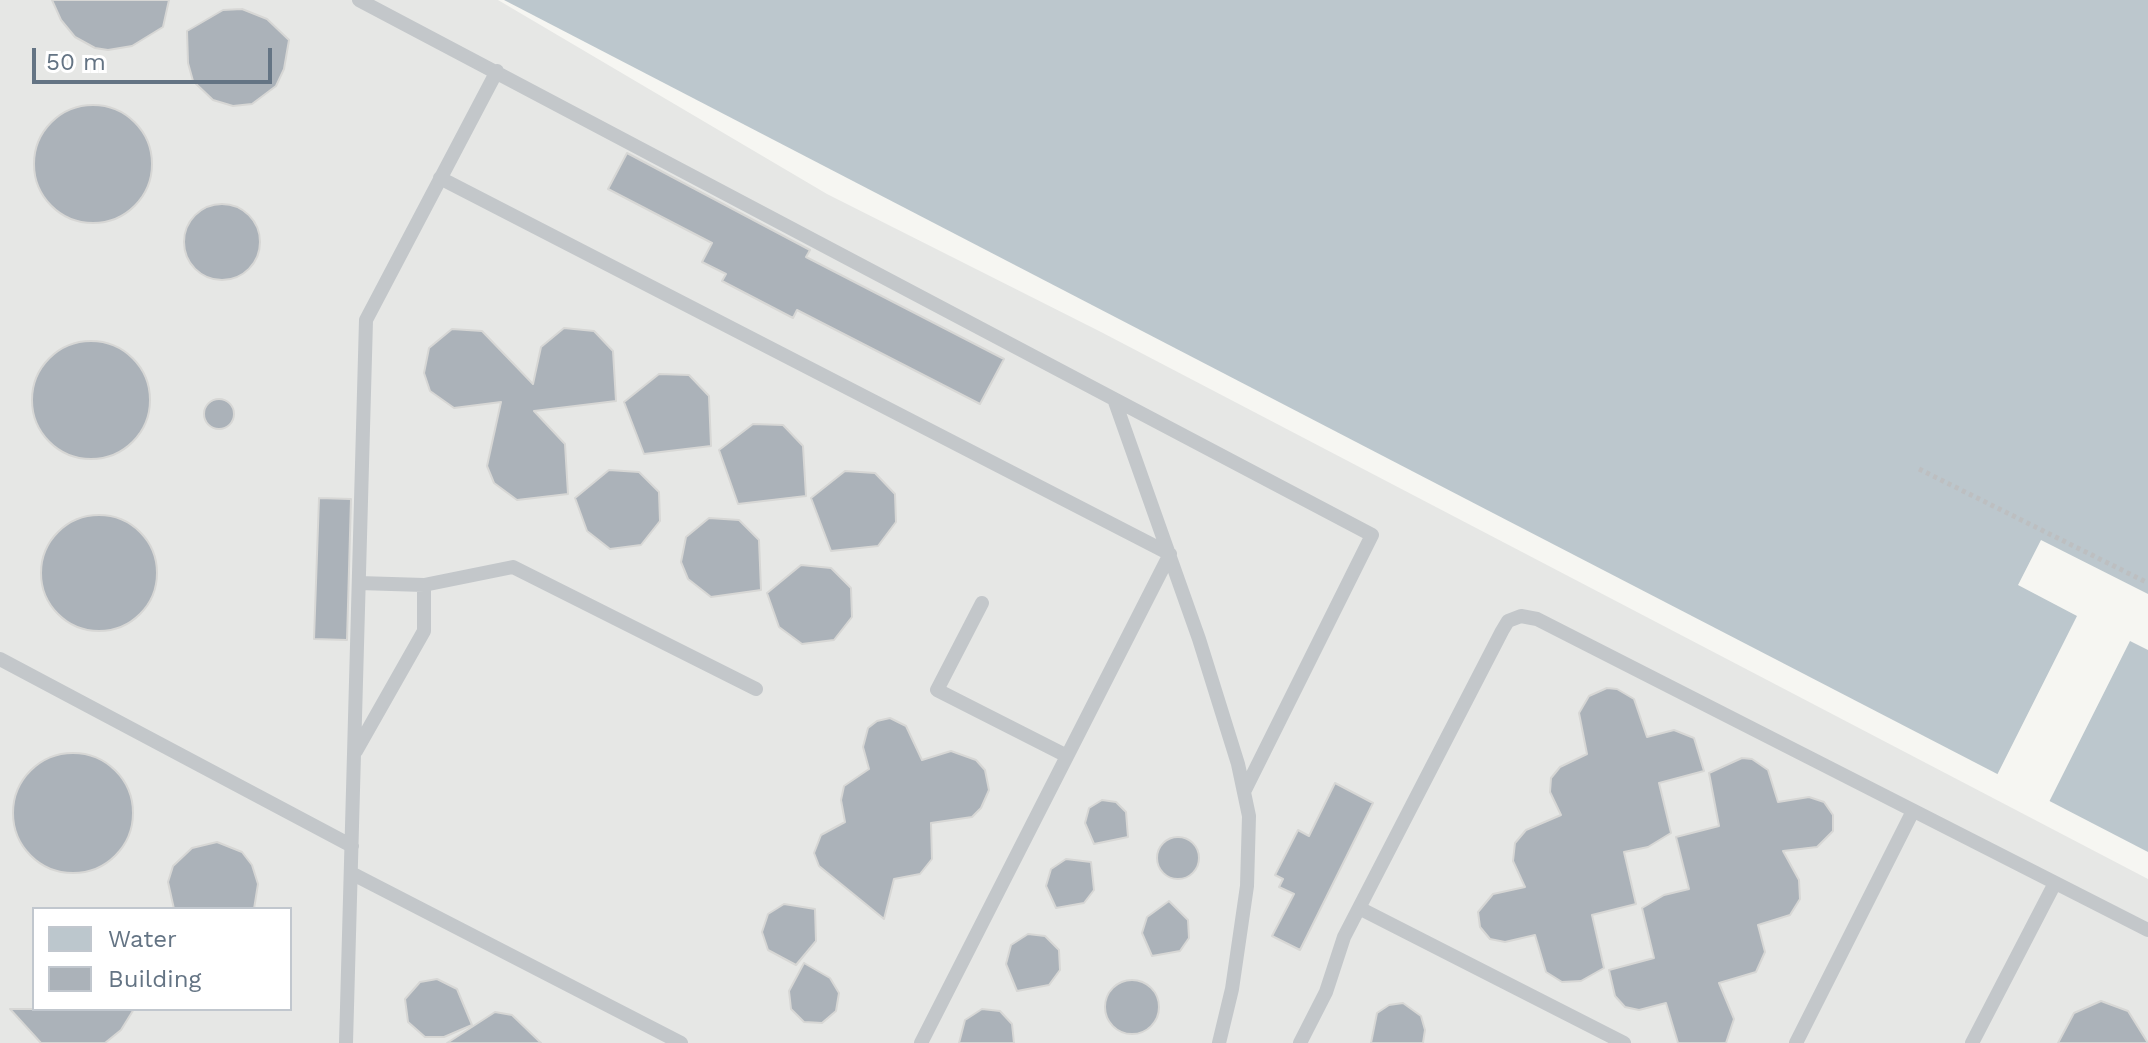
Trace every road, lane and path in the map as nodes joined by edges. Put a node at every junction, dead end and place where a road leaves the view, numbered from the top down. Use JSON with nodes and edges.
{"nodes":[{"id":1,"x":359,"y":0,"type":"edge"},
{"id":2,"x":497,"y":71,"type":"junction"},
{"id":3,"x":440,"y":178,"type":"junction"},
{"id":4,"x":1114,"y":399,"type":"junction"},
{"id":5,"x":1919,"y":469,"type":"dead end"},
{"id":6,"x":1170,"y":554,"type":"junction"},
{"id":7,"x":359,"y":583,"type":"junction"},
{"id":8,"x":2148,"y":583,"type":"edge"},
{"id":9,"x":424,"y":585,"type":"junction"},
{"id":10,"x":982,"y":603,"type":"dead end"},
{"id":11,"x":0,"y":659,"type":"edge"},
{"id":12,"x":756,"y":689,"type":"dead end"},
{"id":13,"x":354,"y":754,"type":"junction"},
{"id":14,"x":1067,"y":756,"type":"junction"},
{"id":15,"x":1244,"y":792,"type":"junction"},
{"id":16,"x":1913,"y":811,"type":"junction"},
{"id":17,"x":352,"y":846,"type":"junction"},
{"id":18,"x":351,"y":873,"type":"junction"},
{"id":19,"x":2055,"y":883,"type":"junction"},
{"id":20,"x":1359,"y":908,"type":"junction"},
{"id":21,"x":2148,"y":930,"type":"edge"},
{"id":22,"x":346,"y":1043,"type":"edge"},
{"id":23,"x":681,"y":1043,"type":"edge"},
{"id":24,"x":921,"y":1043,"type":"edge"},
{"id":25,"x":1219,"y":1043,"type":"edge"},
{"id":26,"x":1300,"y":1043,"type":"edge"},
{"id":27,"x":1624,"y":1043,"type":"edge"},
{"id":28,"x":1796,"y":1043,"type":"edge"},
{"id":29,"x":1972,"y":1043,"type":"edge"}],
"edges":[{"from":1,"to":2,"type":"lane"},
{"from":2,"to":3,"type":"lane"},
{"from":2,"to":4,"type":"lane"},
{"from":3,"to":6,"type":"lane"},
{"from":3,"to":7,"type":"lane"},
{"from":4,"to":6,"type":"lane"},
{"from":4,"to":15,"type":"lane"},
{"from":5,"to":8,"type":"path"},
{"from":6,"to":14,"type":"lane"},
{"from":6,"to":15,"type":"lane"},
{"from":7,"to":9,"type":"lane"},
{"from":7,"to":13,"type":"lane"},
{"from":9,"to":12,"type":"lane"},
{"from":9,"to":13,"type":"lane"},
{"from":10,"to":14,"type":"lane"},
{"from":11,"to":17,"type":"lane"},
{"from":13,"to":17,"type":"lane"},
{"from":14,"to":24,"type":"lane"},
{"from":15,"to":25,"type":"lane"},
{"from":16,"to":19,"type":"lane"},
{"from":16,"to":20,"type":"lane"},
{"from":16,"to":28,"type":"lane"},
{"from":17,"to":18,"type":"lane"},
{"from":18,"to":22,"type":"lane"},
{"from":18,"to":23,"type":"lane"},
{"from":19,"to":21,"type":"lane"},
{"from":19,"to":29,"type":"lane"},
{"from":20,"to":26,"type":"lane"},
{"from":20,"to":27,"type":"lane"}]}
